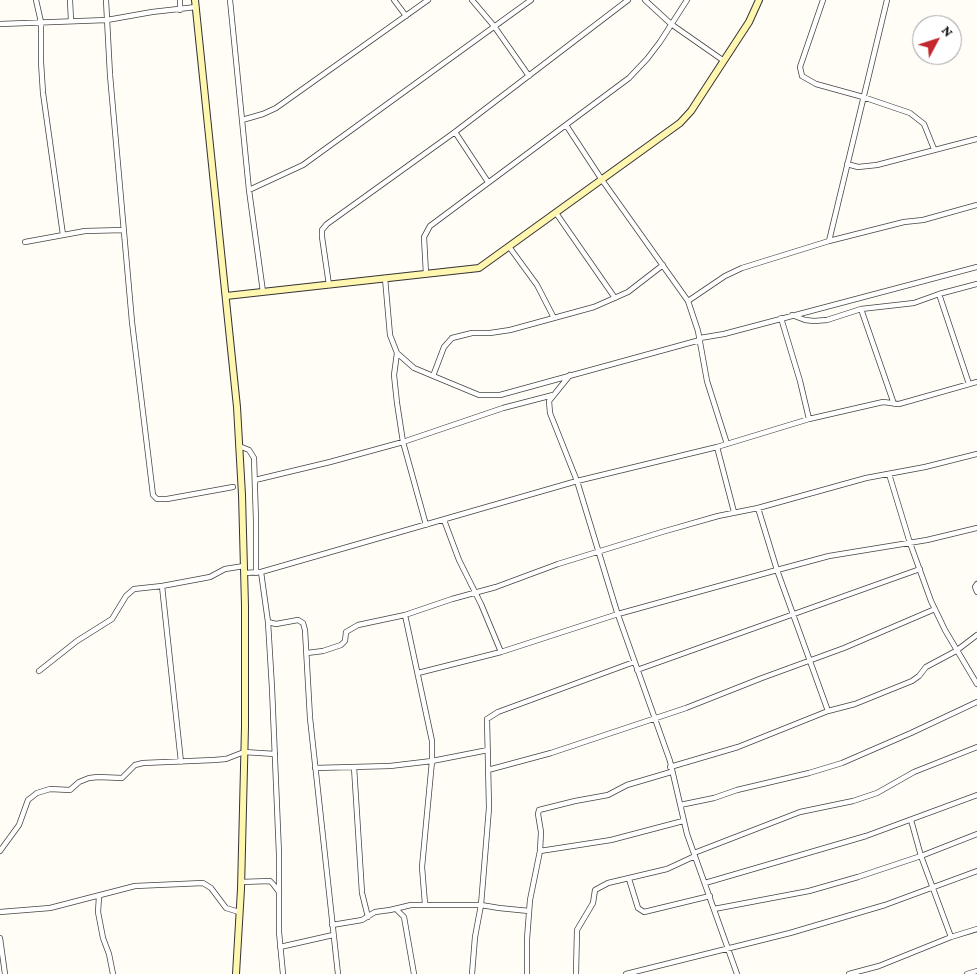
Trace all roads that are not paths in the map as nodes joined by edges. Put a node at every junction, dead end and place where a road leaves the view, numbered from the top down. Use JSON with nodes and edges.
{"nodes":[{"id":1,"x":36,"y":0,"type":"edge"},
{"id":2,"x":70,"y":0,"type":"edge"},
{"id":3,"x":106,"y":0,"type":"edge"},
{"id":4,"x":180,"y":0,"type":"edge"},
{"id":5,"x":230,"y":0,"type":"edge"},
{"id":6,"x":394,"y":0,"type":"edge"},
{"id":7,"x":428,"y":0,"type":"edge"},
{"id":8,"x":472,"y":0,"type":"edge"},
{"id":9,"x":531,"y":0,"type":"edge"},
{"id":10,"x":628,"y":0,"type":"edge"},
{"id":11,"x":645,"y":0,"type":"edge"},
{"id":12,"x":687,"y":0,"type":"edge"},
{"id":13,"x":759,"y":0,"type":"edge"},
{"id":14,"x":823,"y":0,"type":"edge"},
{"id":15,"x":887,"y":0,"type":"edge"},
{"id":16,"x":196,"y":3,"type":"edge"},
{"id":17,"x":180,"y":10,"type":"junction"},
{"id":18,"x":406,"y":16,"type":"junction"},
{"id":19,"x":107,"y":20,"type":"junction"},
{"id":20,"x":72,"y":21,"type":"junction"},
{"id":21,"x":41,"y":22,"type":"junction"},
{"id":22,"x":0,"y":24,"type":"edge"},
{"id":23,"x":671,"y":24,"type":"junction"},
{"id":24,"x":494,"y":26,"type":"junction"},
{"id":25,"x":724,"y":61,"type":"junction"},
{"id":26,"x":529,"y":76,"type":"junction"},
{"id":27,"x":863,"y":97,"type":"junction"},
{"id":28,"x":242,"y":120,"type":"junction"},
{"id":29,"x":566,"y":125,"type":"junction"},
{"id":30,"x":455,"y":132,"type":"junction"},
{"id":31,"x":977,"y":139,"type":"edge"},
{"id":32,"x":934,"y":150,"type":"junction"},
{"id":33,"x":847,"y":164,"type":"junction"},
{"id":34,"x":602,"y":180,"type":"junction"},
{"id":35,"x":488,"y":182,"type":"junction"},
{"id":36,"x":249,"y":190,"type":"junction"},
{"id":37,"x":977,"y":205,"type":"edge"},
{"id":38,"x":556,"y":213,"type":"junction"},
{"id":39,"x":124,"y":230,"type":"junction"},
{"id":40,"x":63,"y":235,"type":"junction"},
{"id":41,"x":829,"y":241,"type":"junction"},
{"id":42,"x":25,"y":242,"type":"dead end"},
{"id":43,"x":510,"y":248,"type":"junction"},
{"id":44,"x":663,"y":265,"type":"junction"},
{"id":45,"x":977,"y":267,"type":"edge"},
{"id":46,"x":426,"y":274,"type":"junction"},
{"id":47,"x":385,"y":278,"type":"junction"},
{"id":48,"x":977,"y":284,"type":"edge"},
{"id":49,"x":329,"y":285,"type":"junction"},
{"id":50,"x":263,"y":292,"type":"junction"},
{"id":51,"x":940,"y":294,"type":"junction"},
{"id":52,"x":226,"y":296,"type":"junction"},
{"id":53,"x":615,"y":298,"type":"junction"},
{"id":54,"x":688,"y":301,"type":"junction"},
{"id":55,"x":861,"y":309,"type":"junction"},
{"id":56,"x":792,"y":315,"type":"junction"},
{"id":57,"x":554,"y":318,"type":"junction"},
{"id":58,"x":781,"y":318,"type":"junction"},
{"id":59,"x":700,"y":339,"type":"junction"},
{"id":60,"x":397,"y":353,"type":"junction"},
{"id":61,"x":570,"y":375,"type":"junction"},
{"id":62,"x":433,"y":376,"type":"junction"},
{"id":63,"x":977,"y":382,"type":"edge"},
{"id":64,"x":969,"y":384,"type":"junction"},
{"id":65,"x":555,"y":394,"type":"junction"},
{"id":66,"x":894,"y":404,"type":"junction"},
{"id":67,"x":809,"y":419,"type":"junction"},
{"id":68,"x":403,"y":442,"type":"junction"},
{"id":69,"x":727,"y":444,"type":"junction"},
{"id":70,"x":239,"y":446,"type":"junction"},
{"id":71,"x":716,"y":447,"type":"junction"},
{"id":72,"x":977,"y":454,"type":"edge"},
{"id":73,"x":889,"y":474,"type":"junction"},
{"id":74,"x":255,"y":480,"type":"junction"},
{"id":75,"x":577,"y":482,"type":"junction"},
{"id":76,"x":232,"y":487,"type":"dead end"},
{"id":77,"x":758,"y":508,"type":"junction"},
{"id":78,"x":734,"y":512,"type":"junction"},
{"id":79,"x":444,"y":520,"type":"junction"},
{"id":80,"x":426,"y":525,"type":"junction"},
{"id":81,"x":977,"y":528,"type":"edge"},
{"id":82,"x":910,"y":543,"type":"junction"},
{"id":83,"x":597,"y":551,"type":"junction"},
{"id":84,"x":244,"y":566,"type":"junction"},
{"id":85,"x":920,"y":569,"type":"junction"},
{"id":86,"x":777,"y":570,"type":"junction"},
{"id":87,"x":244,"y":573,"type":"junction"},
{"id":88,"x":258,"y":573,"type":"junction"},
{"id":89,"x":977,"y":584,"type":"edge"},
{"id":90,"x":162,"y":586,"type":"junction"},
{"id":91,"x":977,"y":592,"type":"edge"},
{"id":92,"x":475,"y":593,"type":"junction"},
{"id":93,"x":935,"y":609,"type":"junction"},
{"id":94,"x":618,"y":614,"type":"junction"},
{"id":95,"x":405,"y":615,"type":"junction"},
{"id":96,"x":792,"y":615,"type":"junction"},
{"id":97,"x":268,"y":622,"type":"junction"},
{"id":98,"x":977,"y":635,"type":"edge"},
{"id":99,"x":956,"y":651,"type":"junction"},
{"id":100,"x":501,"y":652,"type":"junction"},
{"id":101,"x":306,"y":653,"type":"junction"},
{"id":102,"x":809,"y":660,"type":"junction"},
{"id":103,"x":634,"y":662,"type":"junction"},
{"id":104,"x":637,"y":670,"type":"junction"},
{"id":105,"x":39,"y":671,"type":"dead end"},
{"id":106,"x":418,"y":673,"type":"junction"},
{"id":107,"x":977,"y":684,"type":"edge"},
{"id":108,"x":977,"y":702,"type":"edge"},
{"id":109,"x":828,"y":711,"type":"junction"},
{"id":110,"x":655,"y":719,"type":"junction"},
{"id":111,"x":977,"y":747,"type":"edge"},
{"id":112,"x":488,"y":750,"type":"junction"},
{"id":113,"x":244,"y":752,"type":"junction"},
{"id":114,"x":275,"y":754,"type":"junction"},
{"id":115,"x":432,"y":760,"type":"junction"},
{"id":116,"x":181,"y":762,"type":"junction"},
{"id":117,"x":354,"y":767,"type":"junction"},
{"id":118,"x":315,"y":768,"type":"junction"},
{"id":119,"x":488,"y":770,"type":"junction"},
{"id":120,"x":671,"y":770,"type":"junction"},
{"id":121,"x":977,"y":795,"type":"edge"},
{"id":122,"x":680,"y":805,"type":"junction"},
{"id":123,"x":911,"y":820,"type":"junction"},
{"id":124,"x":683,"y":821,"type":"junction"},
{"id":125,"x":977,"y":834,"type":"edge"},
{"id":126,"x":540,"y":850,"type":"junction"},
{"id":127,"x":0,"y":851,"type":"edge"},
{"id":128,"x":695,"y":855,"type":"junction"},
{"id":129,"x":922,"y":856,"type":"junction"},
{"id":130,"x":977,"y":871,"type":"edge"},
{"id":131,"x":629,"y":879,"type":"junction"},
{"id":132,"x":241,"y":882,"type":"junction"},
{"id":133,"x":705,"y":883,"type":"junction"},
{"id":134,"x":934,"y":888,"type":"junction"},
{"id":135,"x":279,"y":892,"type":"junction"},
{"id":136,"x":710,"y":896,"type":"junction"},
{"id":137,"x":99,"y":897,"type":"junction"},
{"id":138,"x":425,"y":904,"type":"junction"},
{"id":139,"x":481,"y":905,"type":"junction"},
{"id":140,"x":396,"y":909,"type":"junction"},
{"id":141,"x":714,"y":909,"type":"junction"},
{"id":142,"x":529,"y":911,"type":"junction"},
{"id":143,"x":0,"y":912,"type":"edge"},
{"id":144,"x":240,"y":912,"type":"junction"},
{"id":145,"x":368,"y":917,"type":"junction"},
{"id":146,"x":332,"y":925,"type":"junction"},
{"id":147,"x":977,"y":929,"type":"edge"},
{"id":148,"x":333,"y":935,"type":"junction"},
{"id":149,"x":951,"y":937,"type":"junction"},
{"id":150,"x":0,"y":938,"type":"edge"},
{"id":151,"x":280,"y":947,"type":"junction"},
{"id":152,"x":728,"y":948,"type":"junction"},
{"id":153,"x":977,"y":971,"type":"edge"},
{"id":154,"x":5,"y":974,"type":"edge"},
{"id":155,"x":113,"y":974,"type":"edge"},
{"id":156,"x":236,"y":974,"type":"edge"},
{"id":157,"x":283,"y":974,"type":"edge"},
{"id":158,"x":338,"y":974,"type":"edge"},
{"id":159,"x":414,"y":974,"type":"edge"},
{"id":160,"x":472,"y":974,"type":"edge"},
{"id":161,"x":527,"y":974,"type":"edge"},
{"id":162,"x":576,"y":974,"type":"edge"},
{"id":163,"x":626,"y":974,"type":"edge"},
{"id":164,"x":737,"y":974,"type":"edge"},
{"id":165,"x":850,"y":974,"type":"edge"},
{"id":166,"x":967,"y":974,"type":"edge"}],
"edges":[{"from":1,"to":21,"type":"street"},
{"from":2,"to":20,"type":"street"},
{"from":3,"to":19,"type":"street"},
{"from":4,"to":17,"type":"street"},
{"from":5,"to":28,"type":"street"},
{"from":6,"to":18,"type":"street"},
{"from":7,"to":18,"type":"street"},
{"from":8,"to":24,"type":"street"},
{"from":9,"to":24,"type":"street"},
{"from":10,"to":26,"type":"street"},
{"from":11,"to":23,"type":"street"},
{"from":12,"to":23,"type":"street"},
{"from":13,"to":25,"type":"street"},
{"from":14,"to":27,"type":"street"},
{"from":15,"to":27,"type":"street"},
{"from":16,"to":17,"type":"street"},
{"from":16,"to":52,"type":"street"},
{"from":17,"to":19,"type":"street"},
{"from":18,"to":28,"type":"street"},
{"from":19,"to":20,"type":"street"},
{"from":19,"to":39,"type":"street"},
{"from":20,"to":21,"type":"street"},
{"from":21,"to":22,"type":"street"},
{"from":21,"to":40,"type":"street"},
{"from":23,"to":25,"type":"street"},
{"from":23,"to":29,"type":"street"},
{"from":24,"to":26,"type":"street"},
{"from":24,"to":36,"type":"street"},
{"from":25,"to":34,"type":"street"},
{"from":26,"to":30,"type":"street"},
{"from":27,"to":32,"type":"street"},
{"from":27,"to":33,"type":"street"},
{"from":28,"to":36,"type":"street"},
{"from":29,"to":34,"type":"street"},
{"from":29,"to":35,"type":"street"},
{"from":30,"to":35,"type":"street"},
{"from":30,"to":49,"type":"street"},
{"from":31,"to":32,"type":"street"},
{"from":32,"to":33,"type":"street"},
{"from":33,"to":41,"type":"street"},
{"from":34,"to":38,"type":"street"},
{"from":34,"to":44,"type":"street"},
{"from":35,"to":46,"type":"street"},
{"from":36,"to":50,"type":"street"},
{"from":37,"to":41,"type":"street"},
{"from":38,"to":43,"type":"street"},
{"from":38,"to":53,"type":"street"},
{"from":39,"to":40,"type":"street"},
{"from":39,"to":76,"type":"street"},
{"from":40,"to":42,"type":"street"},
{"from":41,"to":54,"type":"street"},
{"from":43,"to":46,"type":"street"},
{"from":43,"to":57,"type":"street"},
{"from":44,"to":53,"type":"street"},
{"from":44,"to":54,"type":"street"},
{"from":45,"to":56,"type":"street"},
{"from":46,"to":47,"type":"street"},
{"from":47,"to":49,"type":"street"},
{"from":47,"to":60,"type":"street"},
{"from":48,"to":51,"type":"street"},
{"from":49,"to":50,"type":"street"},
{"from":50,"to":52,"type":"street"},
{"from":51,"to":55,"type":"street"},
{"from":51,"to":64,"type":"street"},
{"from":52,"to":70,"type":"street"},
{"from":53,"to":57,"type":"street"},
{"from":54,"to":59,"type":"street"},
{"from":55,"to":56,"type":"street"},
{"from":55,"to":66,"type":"street"},
{"from":56,"to":58,"type":"street"},
{"from":57,"to":62,"type":"street"},
{"from":58,"to":59,"type":"street"},
{"from":58,"to":67,"type":"street"},
{"from":59,"to":61,"type":"street"},
{"from":59,"to":69,"type":"street"},
{"from":60,"to":62,"type":"street"},
{"from":60,"to":68,"type":"street"},
{"from":61,"to":62,"type":"street"},
{"from":61,"to":65,"type":"street"},
{"from":63,"to":64,"type":"street"},
{"from":64,"to":66,"type":"street"},
{"from":65,"to":68,"type":"street"},
{"from":65,"to":75,"type":"street"},
{"from":66,"to":67,"type":"street"},
{"from":67,"to":69,"type":"street"},
{"from":68,"to":74,"type":"street"},
{"from":68,"to":80,"type":"street"},
{"from":69,"to":71,"type":"street"},
{"from":70,"to":74,"type":"street"},
{"from":70,"to":84,"type":"street"},
{"from":71,"to":75,"type":"street"},
{"from":71,"to":78,"type":"street"},
{"from":72,"to":73,"type":"street"},
{"from":73,"to":77,"type":"street"},
{"from":73,"to":82,"type":"street"},
{"from":74,"to":88,"type":"street"},
{"from":75,"to":79,"type":"street"},
{"from":75,"to":83,"type":"street"},
{"from":77,"to":78,"type":"street"},
{"from":77,"to":86,"type":"street"},
{"from":78,"to":83,"type":"street"},
{"from":79,"to":80,"type":"street"},
{"from":79,"to":92,"type":"street"},
{"from":80,"to":88,"type":"street"},
{"from":81,"to":82,"type":"street"},
{"from":82,"to":85,"type":"street"},
{"from":82,"to":86,"type":"street"},
{"from":83,"to":92,"type":"street"},
{"from":83,"to":94,"type":"street"},
{"from":84,"to":87,"type":"street"},
{"from":84,"to":90,"type":"street"},
{"from":85,"to":93,"type":"street"},
{"from":85,"to":96,"type":"street"},
{"from":86,"to":94,"type":"street"},
{"from":86,"to":96,"type":"street"},
{"from":87,"to":88,"type":"street"},
{"from":87,"to":113,"type":"street"},
{"from":88,"to":97,"type":"street"},
{"from":89,"to":91,"type":"street"},
{"from":90,"to":105,"type":"street"},
{"from":90,"to":116,"type":"street"},
{"from":92,"to":95,"type":"street"},
{"from":92,"to":100,"type":"street"},
{"from":93,"to":99,"type":"street"},
{"from":93,"to":102,"type":"street"},
{"from":94,"to":100,"type":"street"},
{"from":94,"to":103,"type":"street"},
{"from":95,"to":101,"type":"street"},
{"from":95,"to":106,"type":"street"},
{"from":96,"to":102,"type":"street"},
{"from":96,"to":104,"type":"street"},
{"from":97,"to":101,"type":"street"},
{"from":97,"to":114,"type":"street"},
{"from":98,"to":99,"type":"street"},
{"from":99,"to":107,"type":"street"},
{"from":99,"to":109,"type":"street"},
{"from":100,"to":106,"type":"street"},
{"from":101,"to":118,"type":"street"},
{"from":102,"to":109,"type":"street"},
{"from":102,"to":110,"type":"street"},
{"from":103,"to":104,"type":"street"},
{"from":103,"to":112,"type":"street"},
{"from":104,"to":110,"type":"street"},
{"from":106,"to":115,"type":"street"},
{"from":108,"to":122,"type":"street"},
{"from":109,"to":120,"type":"street"},
{"from":110,"to":119,"type":"street"},
{"from":110,"to":120,"type":"street"},
{"from":111,"to":128,"type":"street"},
{"from":112,"to":115,"type":"street"},
{"from":112,"to":119,"type":"street"},
{"from":113,"to":114,"type":"street"},
{"from":113,"to":116,"type":"street"},
{"from":113,"to":132,"type":"street"},
{"from":114,"to":135,"type":"street"},
{"from":115,"to":117,"type":"street"},
{"from":115,"to":138,"type":"street"},
{"from":116,"to":127,"type":"street"},
{"from":117,"to":118,"type":"street"},
{"from":117,"to":145,"type":"street"},
{"from":118,"to":146,"type":"street"},
{"from":119,"to":139,"type":"street"},
{"from":120,"to":122,"type":"street"},
{"from":120,"to":126,"type":"street"},
{"from":121,"to":123,"type":"street"},
{"from":122,"to":124,"type":"street"},
{"from":123,"to":129,"type":"street"},
{"from":123,"to":133,"type":"street"},
{"from":124,"to":126,"type":"street"},
{"from":124,"to":128,"type":"street"},
{"from":125,"to":129,"type":"street"},
{"from":126,"to":142,"type":"street"},
{"from":128,"to":131,"type":"street"},
{"from":128,"to":133,"type":"street"},
{"from":129,"to":134,"type":"street"},
{"from":129,"to":141,"type":"street"},
{"from":130,"to":134,"type":"street"},
{"from":131,"to":136,"type":"street"},
{"from":131,"to":162,"type":"street"},
{"from":132,"to":135,"type":"street"},
{"from":132,"to":144,"type":"street"},
{"from":133,"to":136,"type":"street"},
{"from":134,"to":149,"type":"street"},
{"from":134,"to":152,"type":"street"},
{"from":135,"to":151,"type":"street"},
{"from":136,"to":141,"type":"street"},
{"from":137,"to":143,"type":"street"},
{"from":137,"to":144,"type":"street"},
{"from":137,"to":155,"type":"street"},
{"from":138,"to":139,"type":"street"},
{"from":138,"to":140,"type":"street"},
{"from":139,"to":142,"type":"street"},
{"from":139,"to":160,"type":"street"},
{"from":140,"to":145,"type":"street"},
{"from":140,"to":159,"type":"street"},
{"from":141,"to":152,"type":"street"},
{"from":142,"to":161,"type":"street"},
{"from":144,"to":156,"type":"street"},
{"from":145,"to":146,"type":"street"},
{"from":146,"to":148,"type":"street"},
{"from":147,"to":149,"type":"street"},
{"from":148,"to":151,"type":"street"},
{"from":148,"to":158,"type":"street"},
{"from":149,"to":165,"type":"street"},
{"from":150,"to":154,"type":"street"},
{"from":151,"to":157,"type":"street"},
{"from":152,"to":163,"type":"street"},
{"from":152,"to":164,"type":"street"},
{"from":153,"to":166,"type":"street"}]}
